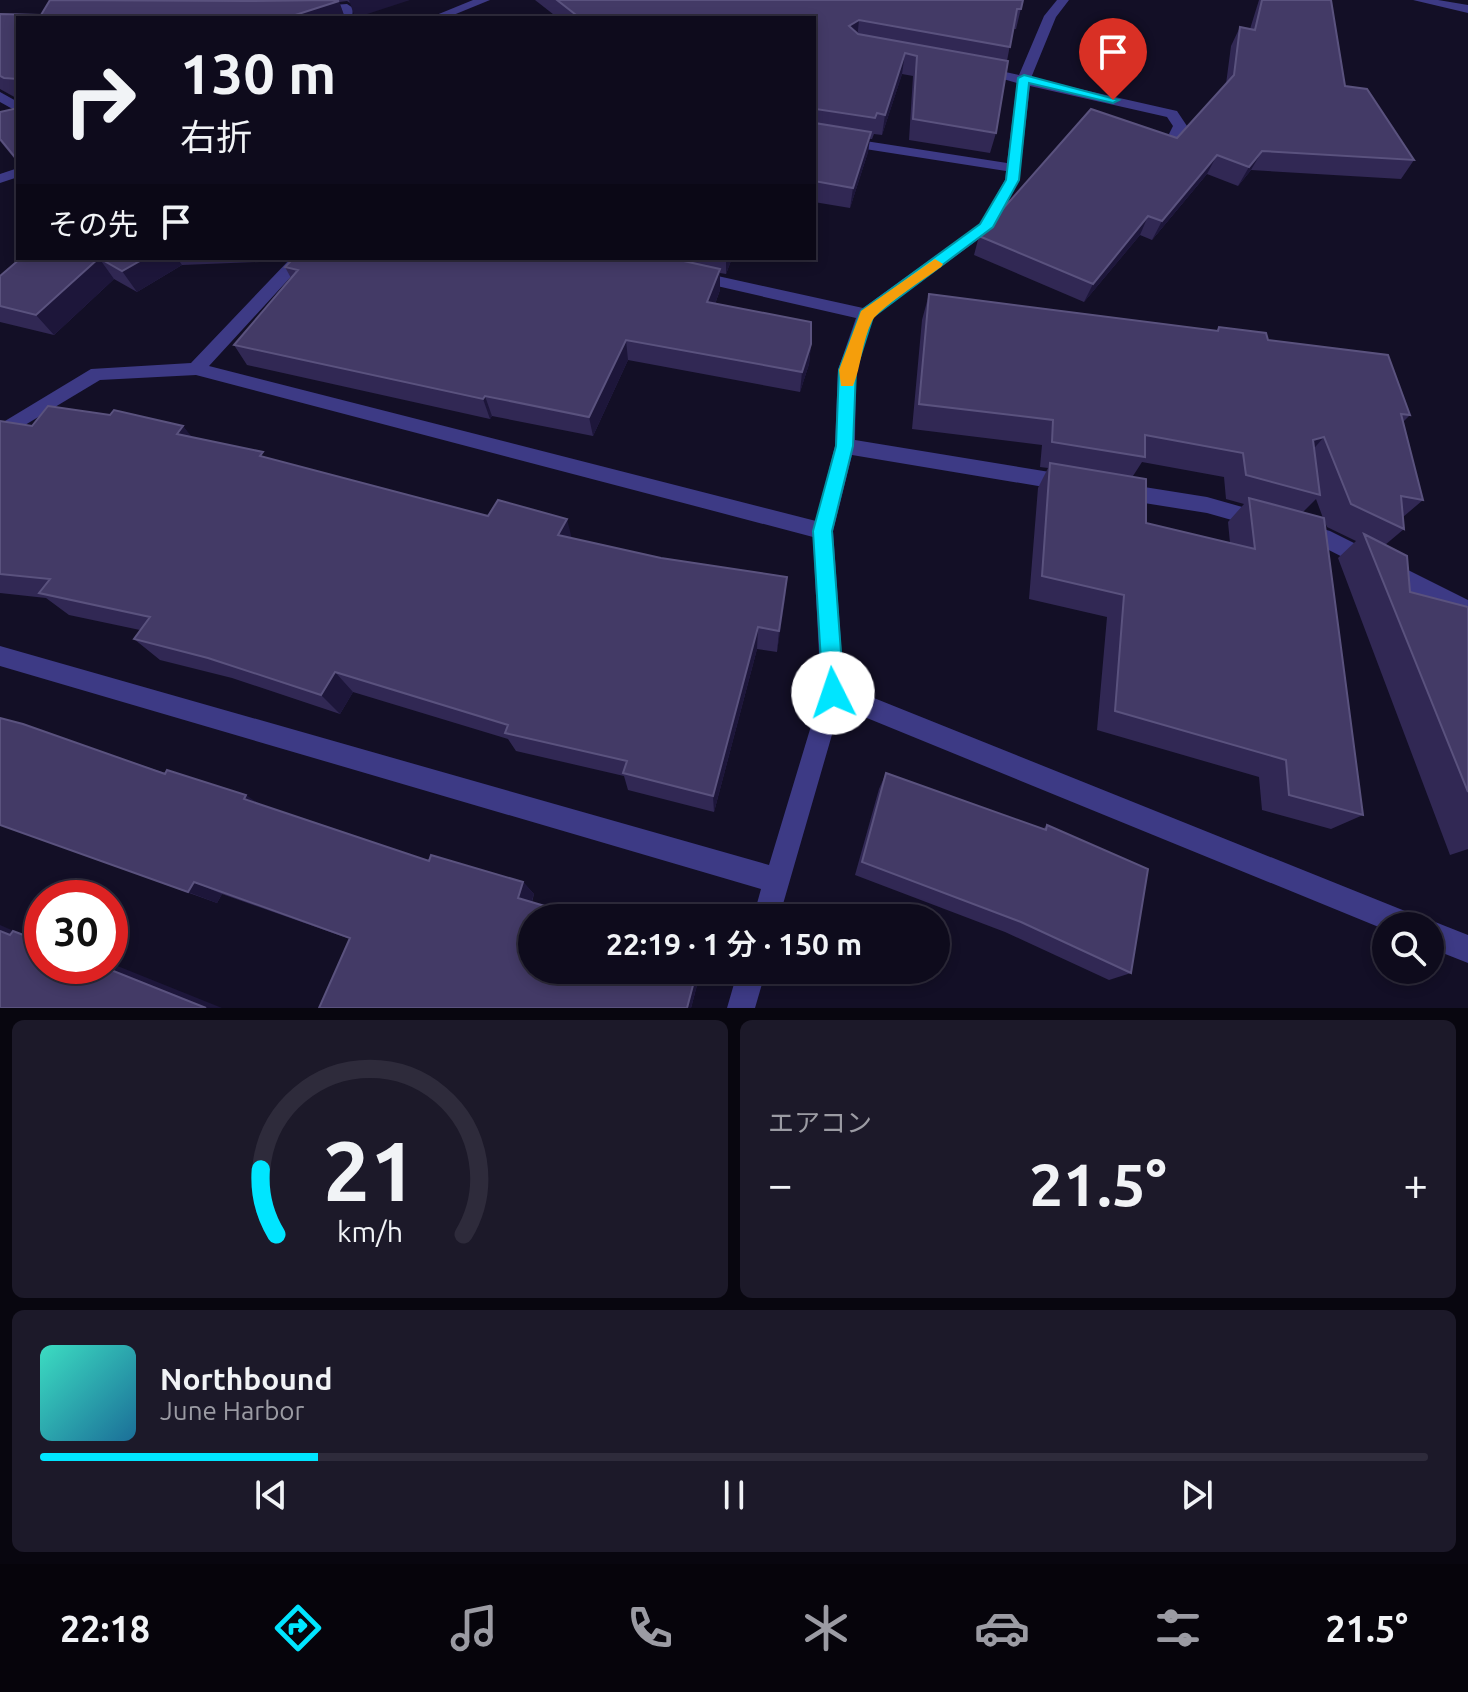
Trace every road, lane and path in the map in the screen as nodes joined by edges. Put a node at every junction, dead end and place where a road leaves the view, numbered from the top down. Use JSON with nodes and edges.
{"nodes":[{"id":1,"x":483,"y":0,"type":"edge"},
{"id":2,"x":1063,"y":0,"type":"edge"},
{"id":3,"x":1419,"y":0,"type":"edge"},
{"id":4,"x":1468,"y":9,"type":"edge"},
{"id":5,"x":299,"y":12,"type":"edge"},
{"id":6,"x":346,"y":16,"type":"edge"},
{"id":7,"x":440,"y":16,"type":"edge"},
{"id":8,"x":485,"y":16,"type":"edge"},
{"id":9,"x":963,"y":67,"type":"edge"},
{"id":10,"x":1024,"y":78,"type":"junction"},
{"id":11,"x":1176,"y":134,"type":"edge"},
{"id":12,"x":816,"y":137,"type":"edge"},
{"id":13,"x":1014,"y":168,"type":"junction"},
{"id":14,"x":298,"y":260,"type":"edge"},
{"id":15,"x":679,"y":272,"type":"edge"},
{"id":16,"x":866,"y":314,"type":"junction"},
{"id":17,"x":196,"y":369,"type":"junction"},
{"id":18,"x":0,"y":433,"type":"edge"},
{"id":19,"x":845,"y":446,"type":"junction"},
{"id":20,"x":823,"y":531,"type":"junction"},
{"id":21,"x":1468,"y":611,"type":"edge"},
{"id":22,"x":0,"y":656,"type":"edge"},
{"id":23,"x":833,"y":693,"type":"junction"},
{"id":24,"x":777,"y":880,"type":"junction"},
{"id":25,"x":770,"y":904,"type":"edge"},
{"id":26,"x":1375,"y":912,"type":"edge"},
{"id":27,"x":1444,"y":940,"type":"edge"},
{"id":28,"x":1468,"y":949,"type":"edge"},
{"id":29,"x":748,"y":984,"type":"edge"},
{"id":30,"x":741,"y":1008,"type":"edge"}],
"edges":[{"from":1,"to":7,"type":"street"},
{"from":1,"to":8,"type":"street"},
{"from":2,"to":10,"type":"street"},
{"from":3,"to":4,"type":"street"},
{"from":5,"to":6,"type":"street"},
{"from":9,"to":10,"type":"street"},
{"from":10,"to":11,"type":"street"},
{"from":10,"to":13,"type":"street"},
{"from":12,"to":13,"type":"street"},
{"from":13,"to":16,"type":"street"},
{"from":14,"to":17,"type":"street"},
{"from":15,"to":16,"type":"street"},
{"from":16,"to":19,"type":"street"},
{"from":17,"to":18,"type":"street"},
{"from":17,"to":20,"type":"street"},
{"from":19,"to":20,"type":"street"},
{"from":19,"to":21,"type":"street"},
{"from":20,"to":23,"type":"street"},
{"from":22,"to":24,"type":"street"},
{"from":23,"to":24,"type":"street"},
{"from":23,"to":26,"type":"street"},
{"from":24,"to":25,"type":"street"},
{"from":27,"to":28,"type":"street"},
{"from":29,"to":30,"type":"street"}]}
